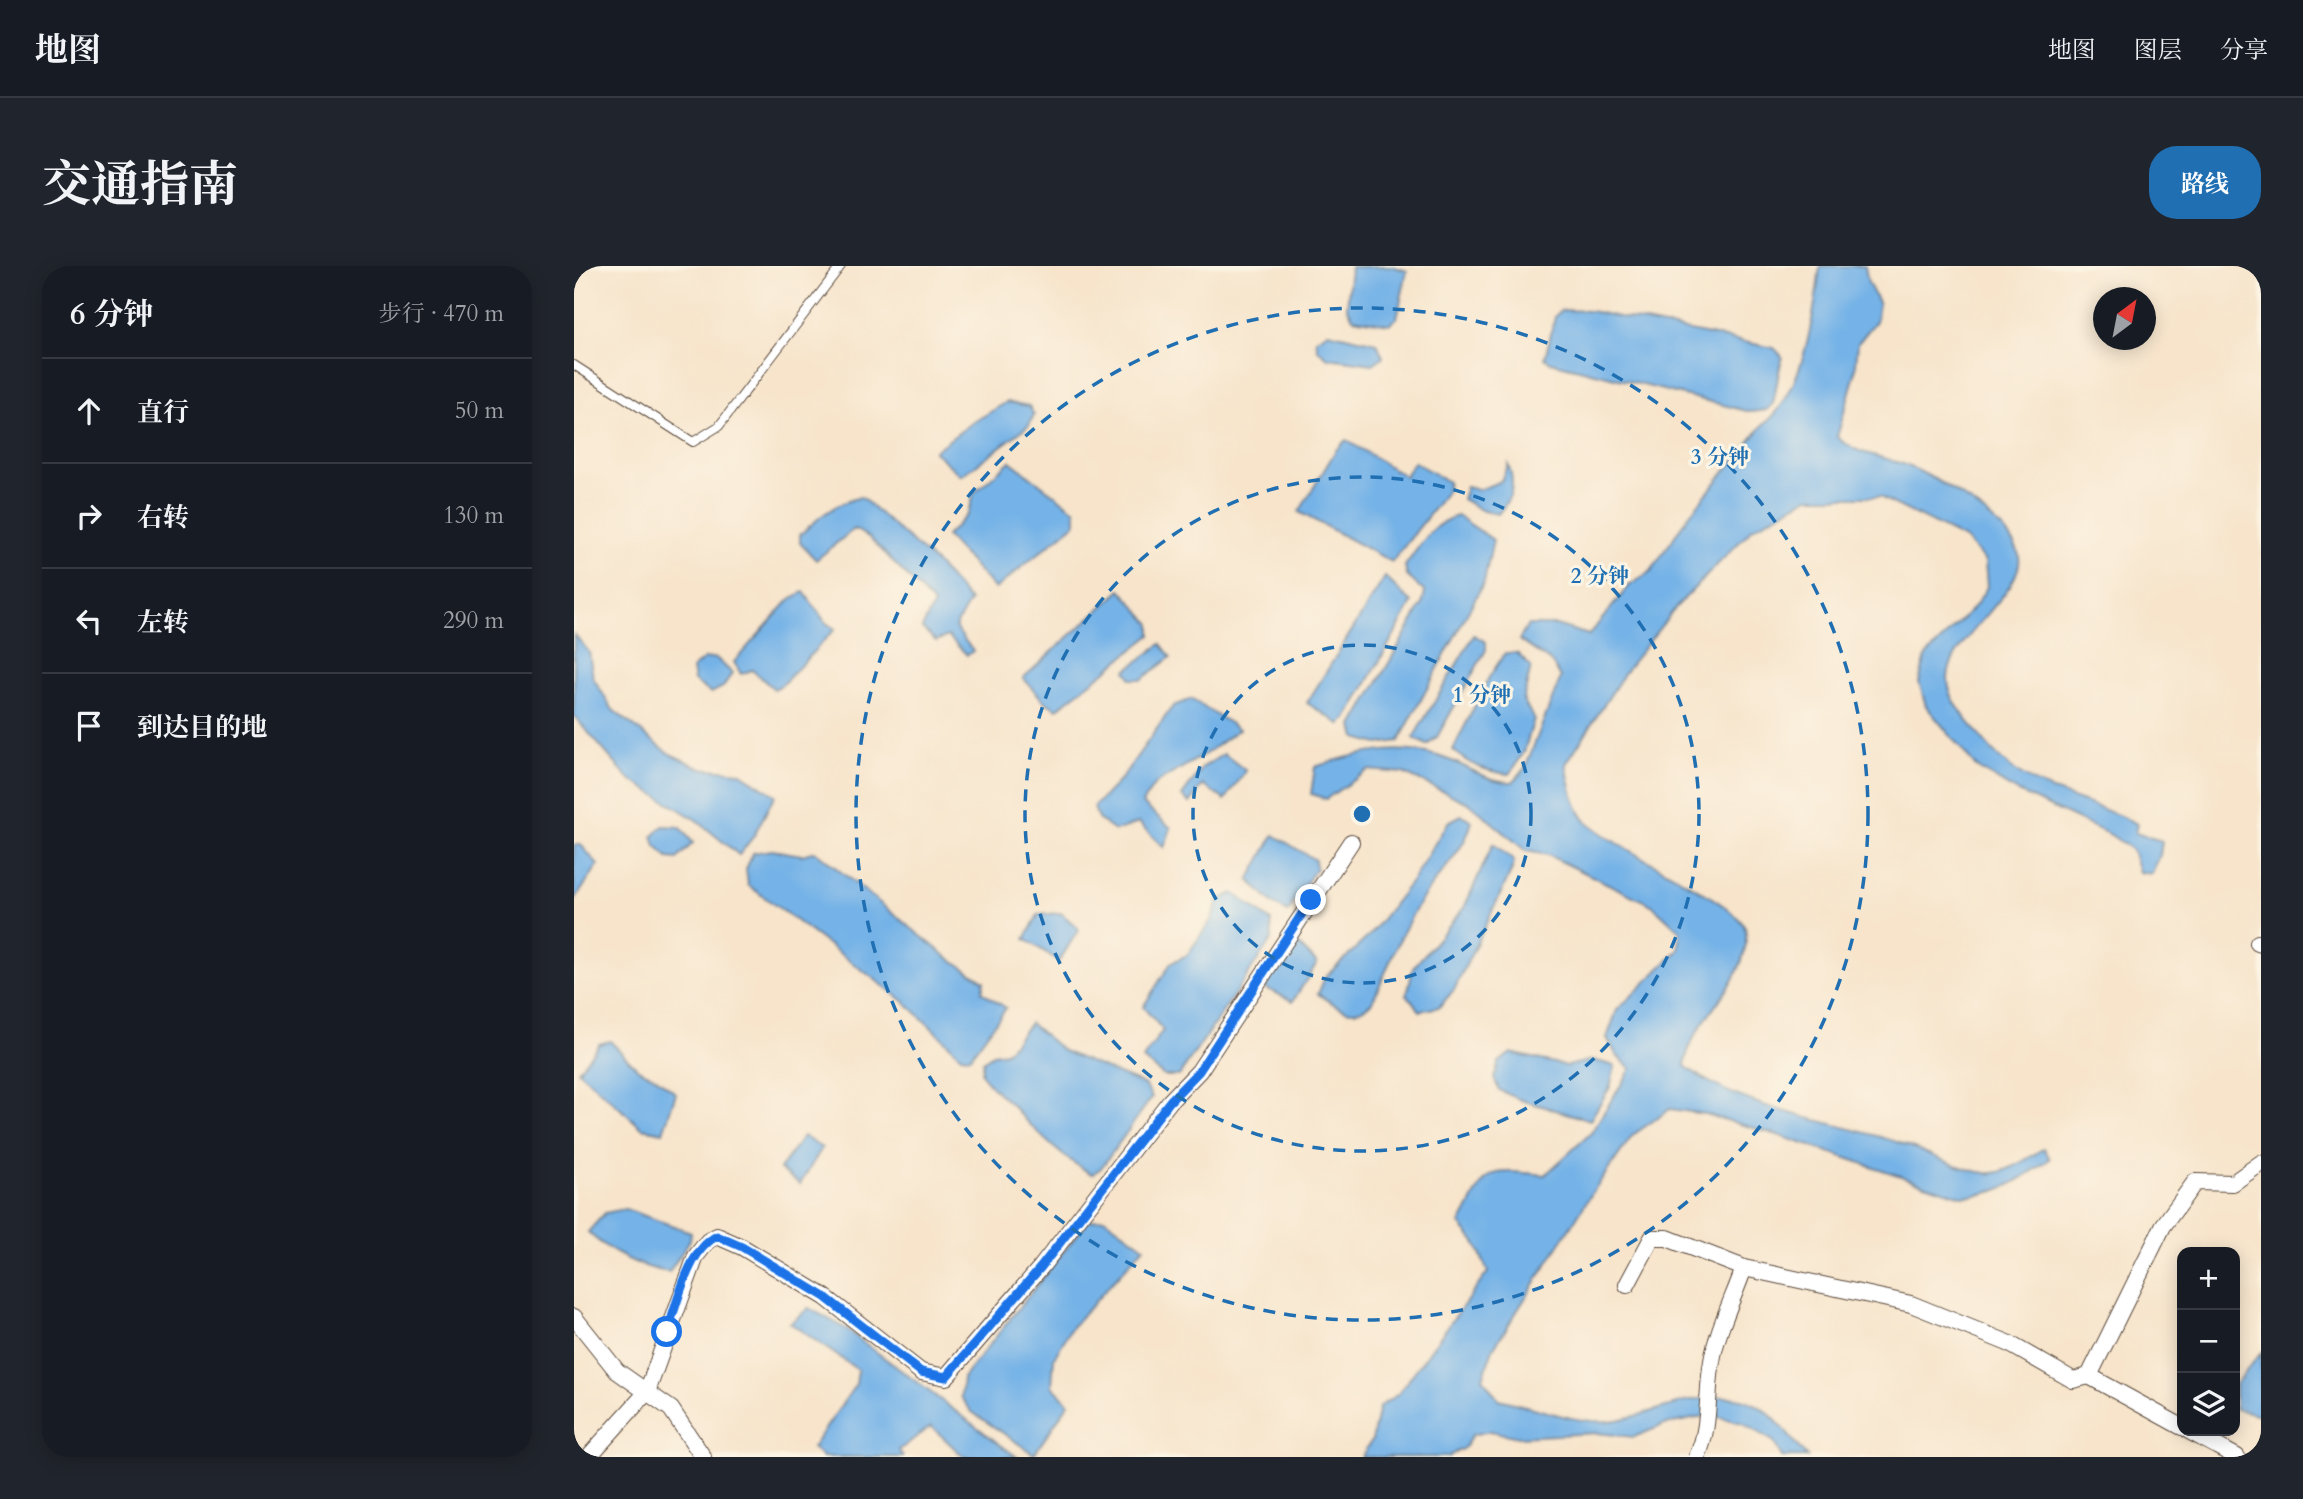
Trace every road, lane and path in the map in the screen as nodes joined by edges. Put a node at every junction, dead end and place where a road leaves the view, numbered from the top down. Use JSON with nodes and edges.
{"nodes":[{"id":1,"x":841,"y":266,"type":"edge"},
{"id":2,"x":574,"y":365,"type":"edge"},
{"id":3,"x":1352,"y":842,"type":"dead end"},
{"id":4,"x":2261,"y":1163,"type":"edge"},
{"id":5,"x":1744,"y":1268,"type":"junction"},
{"id":6,"x":1627,"y":1284,"type":"dead end"},
{"id":7,"x":574,"y":1317,"type":"edge"},
{"id":8,"x":2089,"y":1376,"type":"junction"},
{"id":9,"x":647,"y":1392,"type":"junction"},
{"id":10,"x":2177,"y":1424,"type":"edge"},
{"id":11,"x":2198,"y":1436,"type":"edge"},
{"id":12,"x":591,"y":1454,"type":"dead end"},
{"id":13,"x":703,"y":1457,"type":"edge"},
{"id":14,"x":1697,"y":1457,"type":"edge"},
{"id":15,"x":2237,"y":1457,"type":"edge"}],
"edges":[{"from":1,"to":2,"type":"lane"},
{"from":3,"to":9,"type":"street"},
{"from":4,"to":8,"type":"street"},
{"from":5,"to":6,"type":"street"},
{"from":5,"to":8,"type":"street"},
{"from":5,"to":14,"type":"street"},
{"from":7,"to":9,"type":"street"},
{"from":8,"to":10,"type":"street"},
{"from":9,"to":12,"type":"street"},
{"from":9,"to":13,"type":"street"},
{"from":11,"to":15,"type":"street"}]}
